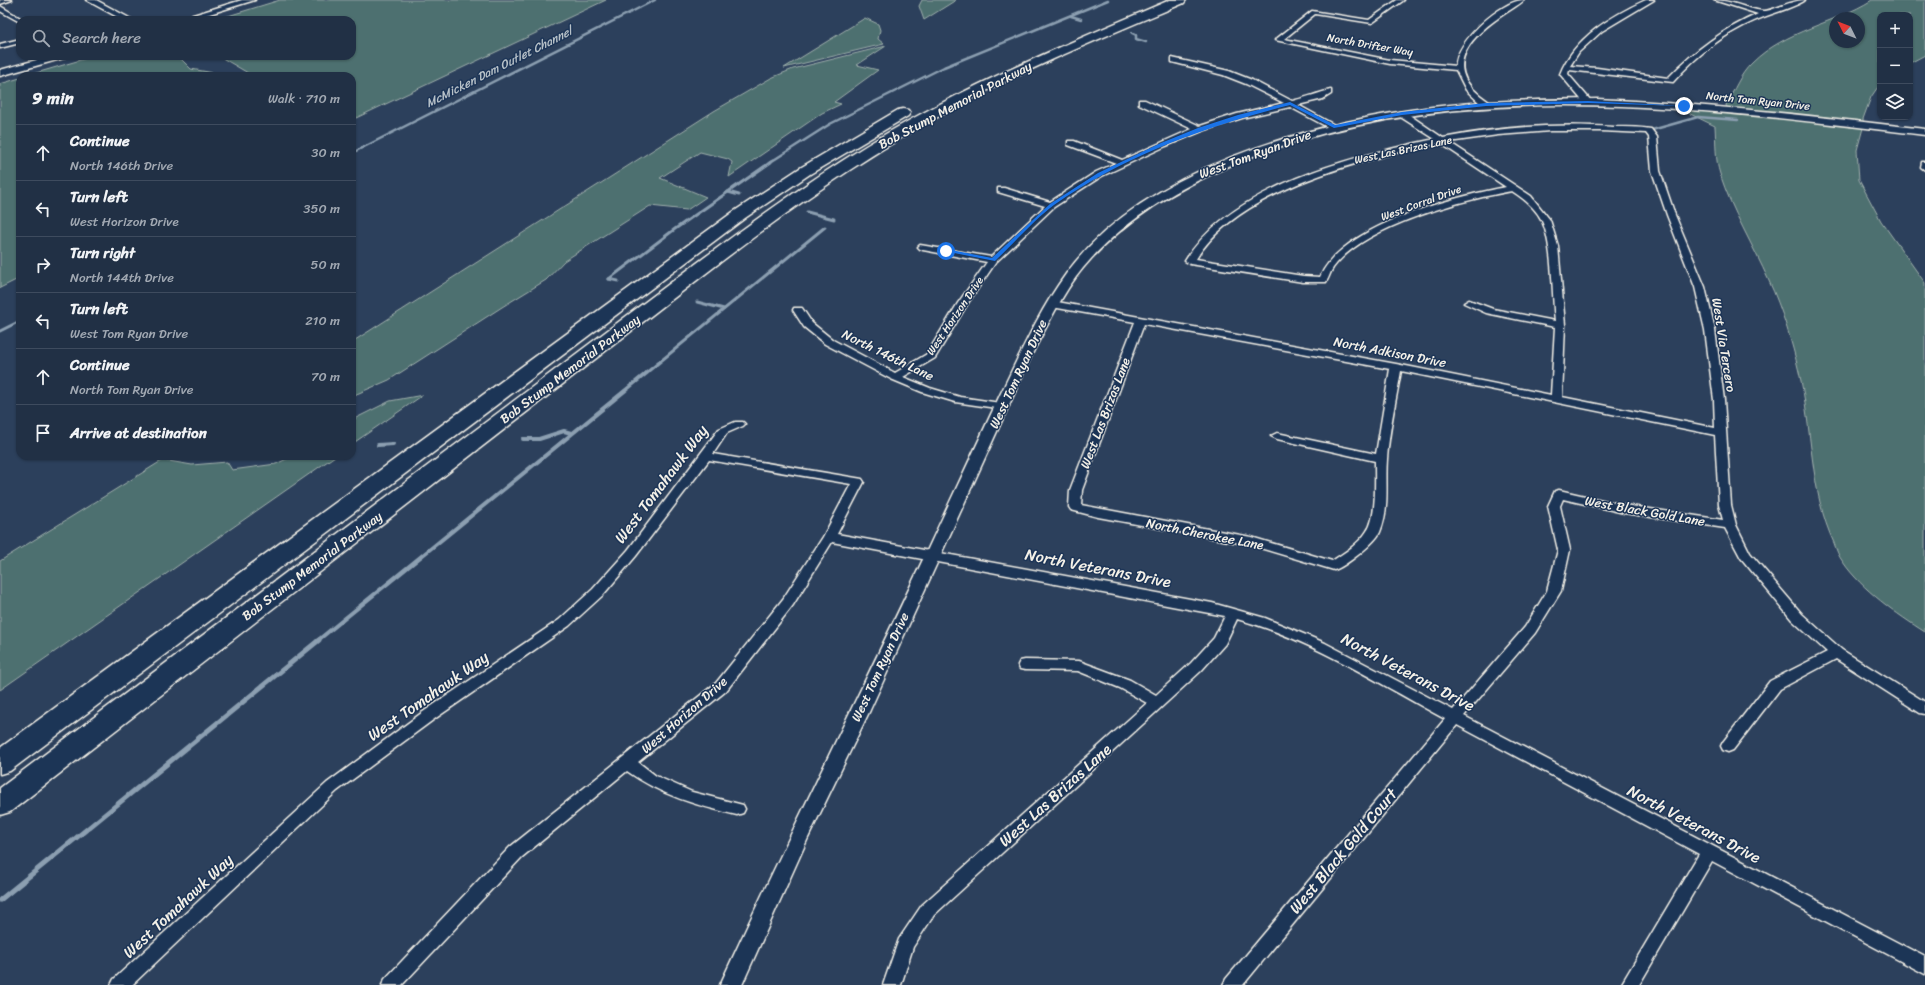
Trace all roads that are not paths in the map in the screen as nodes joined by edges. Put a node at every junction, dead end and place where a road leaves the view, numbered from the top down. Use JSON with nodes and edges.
{"nodes":[{"id":1,"x":9,"y":0,"type":"edge"},
{"id":2,"x":251,"y":0,"type":"edge"},
{"id":3,"x":262,"y":0,"type":"edge"},
{"id":4,"x":1152,"y":0,"type":"edge"},
{"id":5,"x":1180,"y":0,"type":"edge"},
{"id":6,"x":1401,"y":0,"type":"edge"},
{"id":7,"x":1521,"y":0,"type":"edge"},
{"id":8,"x":1651,"y":0,"type":"edge"},
{"id":9,"x":1717,"y":0,"type":"edge"},
{"id":10,"x":1802,"y":0,"type":"edge"},
{"id":11,"x":0,"y":2,"type":"edge"},
{"id":12,"x":86,"y":2,"type":"edge"},
{"id":13,"x":0,"y":8,"type":"edge"},
{"id":14,"x":1763,"y":13,"type":"junction"},
{"id":15,"x":10,"y":14,"type":"junction"},
{"id":16,"x":0,"y":16,"type":"edge"},
{"id":17,"x":108,"y":16,"type":"edge"},
{"id":18,"x":119,"y":16,"type":"edge"},
{"id":19,"x":195,"y":16,"type":"edge"},
{"id":20,"x":206,"y":16,"type":"edge"},
{"id":21,"x":16,"y":18,"type":"edge"},
{"id":22,"x":16,"y":42,"type":"edge"},
{"id":23,"x":0,"y":46,"type":"edge"},
{"id":24,"x":36,"y":60,"type":"edge"},
{"id":25,"x":47,"y":60,"type":"edge"},
{"id":26,"x":1011,"y":60,"type":"dead end"},
{"id":27,"x":1175,"y":60,"type":"dead end"},
{"id":28,"x":1458,"y":68,"type":"junction"},
{"id":29,"x":1565,"y":68,"type":"junction"},
{"id":30,"x":0,"y":70,"type":"edge"},
{"id":31,"x":0,"y":73,"type":"edge"},
{"id":32,"x":1328,"y":92,"type":"dead end"},
{"id":33,"x":1142,"y":102,"type":"dead end"},
{"id":34,"x":1588,"y":102,"type":"junction"},
{"id":35,"x":1290,"y":104,"type":"junction"},
{"id":36,"x":1486,"y":104,"type":"junction"},
{"id":37,"x":914,"y":107,"type":"dead end"},
{"id":38,"x":1402,"y":114,"type":"junction"},
{"id":39,"x":1334,"y":127,"type":"junction"},
{"id":40,"x":1200,"y":129,"type":"junction"},
{"id":41,"x":1648,"y":131,"type":"joint"},
{"id":42,"x":1925,"y":132,"type":"edge"},
{"id":43,"x":1442,"y":141,"type":"junction"},
{"id":44,"x":1071,"y":143,"type":"dead end"},
{"id":45,"x":1123,"y":163,"type":"junction"},
{"id":46,"x":1925,"y":164,"type":"edge"},
{"id":47,"x":1925,"y":167,"type":"edge"},
{"id":48,"x":1513,"y":188,"type":"junction"},
{"id":49,"x":1001,"y":190,"type":"dead end"},
{"id":50,"x":1052,"y":205,"type":"junction"},
{"id":51,"x":923,"y":247,"type":"dead end"},
{"id":52,"x":993,"y":260,"type":"junction"},
{"id":53,"x":1190,"y":260,"type":"joint"},
{"id":54,"x":1469,"y":303,"type":"dead end"},
{"id":55,"x":1052,"y":304,"type":"junction"},
{"id":56,"x":798,"y":310,"type":"dead end"},
{"id":57,"x":1140,"y":320,"type":"junction"},
{"id":58,"x":1560,"y":325,"type":"junction"},
{"id":59,"x":1396,"y":367,"type":"junction"},
{"id":60,"x":895,"y":377,"type":"junction"},
{"id":61,"x":1556,"y":400,"type":"junction"},
{"id":62,"x":1003,"y":406,"type":"junction"},
{"id":63,"x":738,"y":424,"type":"dead end"},
{"id":64,"x":1721,"y":433,"type":"junction"},
{"id":65,"x":1277,"y":436,"type":"dead end"},
{"id":66,"x":706,"y":456,"type":"junction"},
{"id":67,"x":1381,"y":459,"type":"junction"},
{"id":68,"x":1075,"y":507,"type":"joint"},
{"id":69,"x":1730,"y":525,"type":"junction"},
{"id":70,"x":829,"y":537,"type":"junction"},
{"id":71,"x":933,"y":555,"type":"junction"},
{"id":72,"x":1233,"y":614,"type":"junction"},
{"id":73,"x":1837,"y":653,"type":"junction"},
{"id":74,"x":1025,"y":665,"type":"dead end"},
{"id":75,"x":1156,"y":702,"type":"junction"},
{"id":76,"x":1925,"y":709,"type":"edge"},
{"id":77,"x":1455,"y":718,"type":"junction"},
{"id":78,"x":1728,"y":746,"type":"dead end"},
{"id":79,"x":0,"y":763,"type":"edge"},
{"id":80,"x":628,"y":763,"type":"junction"},
{"id":81,"x":0,"y":804,"type":"edge"},
{"id":82,"x":737,"y":809,"type":"dead end"},
{"id":83,"x":1709,"y":852,"type":"junction"},
{"id":84,"x":1925,"y":966,"type":"edge"},
{"id":85,"x":120,"y":985,"type":"edge"},
{"id":86,"x":391,"y":985,"type":"edge"},
{"id":87,"x":731,"y":985,"type":"edge"},
{"id":88,"x":892,"y":985,"type":"edge"},
{"id":89,"x":1232,"y":985,"type":"edge"},
{"id":90,"x":1630,"y":985,"type":"edge"}],
"edges":[{"from":1,"to":11,"type":"street"},
{"from":2,"to":19,"type":"street"},
{"from":3,"to":20,"type":"street"},
{"from":4,"to":26,"type":"highway","name":"Bob Stump Memorial Parkway"},
{"from":5,"to":81,"type":"highway","name":"Bob Stump Memorial Parkway"},
{"from":6,"to":28,"type":"street","name":"North Drifter Way"},
{"from":7,"to":28,"type":"street"},
{"from":8,"to":29,"type":"street"},
{"from":9,"to":14,"type":"street"},
{"from":10,"to":14,"type":"street"},
{"from":12,"to":17,"type":"street"},
{"from":12,"to":18,"type":"street"},
{"from":13,"to":15,"type":"street"},
{"from":14,"to":29,"type":"street"},
{"from":15,"to":16,"type":"street"},
{"from":15,"to":21,"type":"street"},
{"from":22,"to":23,"type":"street"},
{"from":24,"to":30,"type":"street"},
{"from":25,"to":31,"type":"street"},
{"from":27,"to":35,"type":"street"},
{"from":28,"to":36,"type":"street"},
{"from":29,"to":34,"type":"street"},
{"from":32,"to":35,"type":"street","name":"West Horizon Drive"},
{"from":33,"to":40,"type":"street"},
{"from":34,"to":36,"type":"street","name":"West Tom Ryan Drive"},
{"from":34,"to":42,"type":"street","name":"North Tom Ryan Drive"},
{"from":35,"to":39,"type":"street"},
{"from":35,"to":40,"type":"street","name":"West Horizon Drive"},
{"from":36,"to":38,"type":"street","name":"West Tom Ryan Drive"},
{"from":37,"to":79,"type":"highway","name":"Bob Stump Memorial Parkway"},
{"from":38,"to":39,"type":"street","name":"West Tom Ryan Drive"},
{"from":38,"to":43,"type":"street"},
{"from":39,"to":55,"type":"street","name":"West Tom Ryan Drive"},
{"from":40,"to":45,"type":"street","name":"West Horizon Drive"},
{"from":41,"to":43,"type":"street","name":"West Las Brizas Lane"},
{"from":41,"to":64,"type":"street","name":"West Via Tercero"},
{"from":43,"to":48,"type":"street"},
{"from":43,"to":53,"type":"street","name":"West Las Brizas Lane"},
{"from":44,"to":45,"type":"street"},
{"from":45,"to":50,"type":"street","name":"West Horizon Drive"},
{"from":46,"to":47,"type":"street"},
{"from":48,"to":53,"type":"street","name":"West Corral Drive"},
{"from":48,"to":58,"type":"street"},
{"from":49,"to":50,"type":"street"},
{"from":50,"to":52,"type":"street","name":"West Horizon Drive"},
{"from":51,"to":52,"type":"street"},
{"from":52,"to":60,"type":"street","name":"West Horizon Drive"},
{"from":54,"to":58,"type":"street"},
{"from":55,"to":57,"type":"street","name":"North Adkison Drive"},
{"from":55,"to":62,"type":"street","name":"West Tom Ryan Drive"},
{"from":56,"to":60,"type":"street","name":"North 146th Lane"},
{"from":57,"to":59,"type":"street","name":"North Adkison Drive"},
{"from":57,"to":68,"type":"street","name":"West Las Brizas Lane"},
{"from":58,"to":61,"type":"street"},
{"from":59,"to":61,"type":"street","name":"North Adkison Drive"},
{"from":59,"to":67,"type":"street"},
{"from":60,"to":62,"type":"street","name":"North 146th Lane"},
{"from":61,"to":64,"type":"street","name":"North Adkison Drive"},
{"from":62,"to":71,"type":"street","name":"West Tom Ryan Drive"},
{"from":63,"to":66,"type":"street","name":"West Tomahawk Way"},
{"from":64,"to":69,"type":"street","name":"West Via Tercero"},
{"from":65,"to":67,"type":"street"},
{"from":66,"to":70,"type":"street","name":"West Horizon Drive"},
{"from":66,"to":85,"type":"street","name":"West Tomahawk Way"},
{"from":67,"to":68,"type":"street","name":"North Cherokee Lane"},
{"from":69,"to":73,"type":"street","name":"West Via Tercero"},
{"from":69,"to":77,"type":"street","name":"West Black Gold Lane"},
{"from":70,"to":71,"type":"street","name":"North Veterans Drive"},
{"from":70,"to":80,"type":"street","name":"West Horizon Drive"},
{"from":71,"to":72,"type":"street","name":"North Veterans Drive"},
{"from":71,"to":87,"type":"street","name":"West Tom Ryan Drive"},
{"from":72,"to":75,"type":"street","name":"West Las Brizas Lane"},
{"from":72,"to":77,"type":"street","name":"North Veterans Drive"},
{"from":73,"to":76,"type":"street","name":"West Via Tercero"},
{"from":73,"to":78,"type":"street"},
{"from":74,"to":75,"type":"street"},
{"from":75,"to":88,"type":"street","name":"West Las Brizas Lane"},
{"from":77,"to":83,"type":"street","name":"North Veterans Drive"},
{"from":77,"to":89,"type":"street","name":"West Black Gold Court"},
{"from":80,"to":82,"type":"street"},
{"from":80,"to":86,"type":"street","name":"West Horizon Drive"},
{"from":83,"to":84,"type":"street","name":"North Veterans Drive"},
{"from":83,"to":90,"type":"street"}]}
